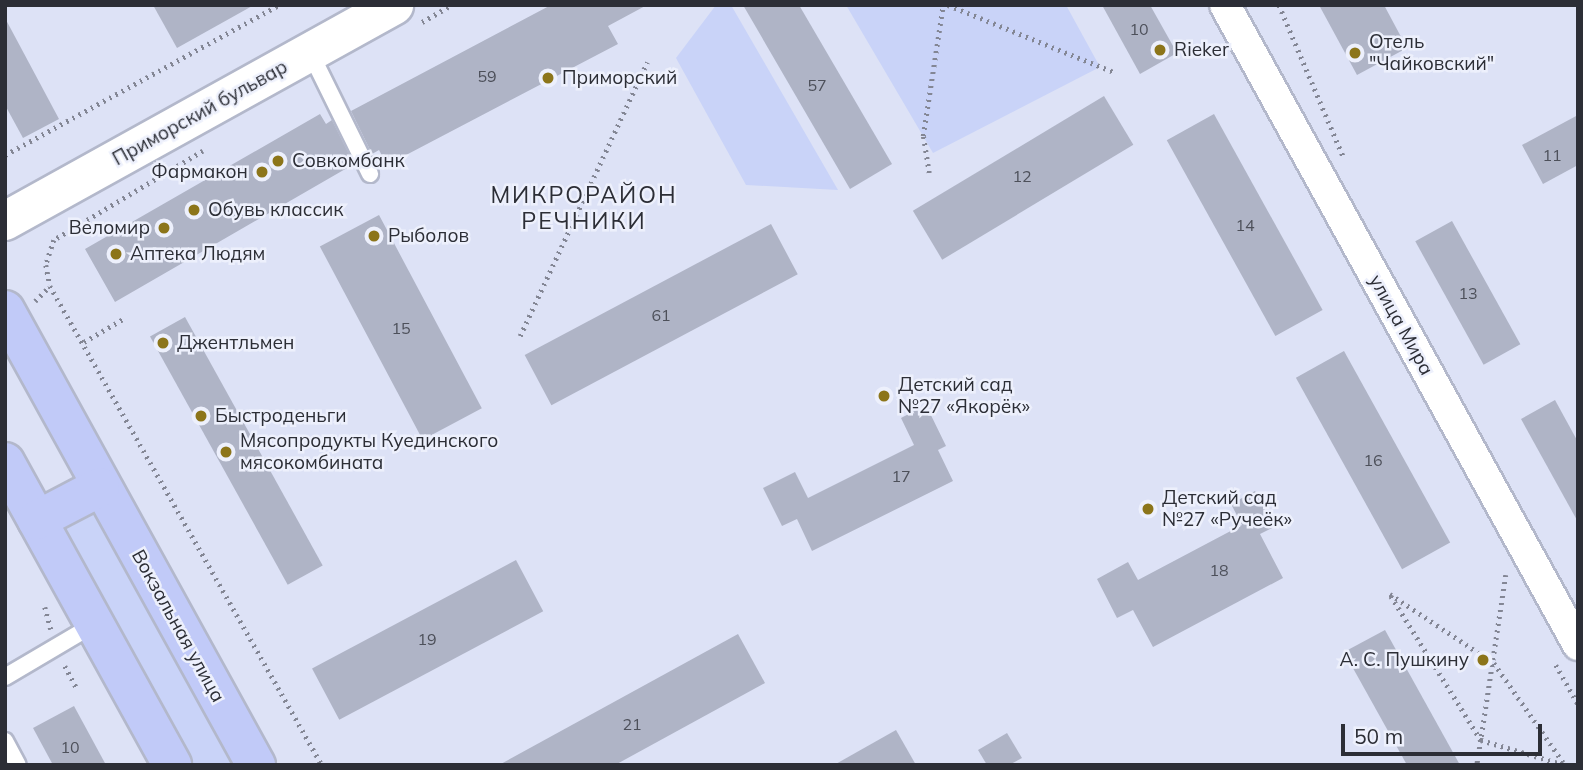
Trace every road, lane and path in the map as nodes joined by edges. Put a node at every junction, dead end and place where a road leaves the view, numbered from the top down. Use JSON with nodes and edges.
{"nodes":[{"id":1,"x":279,"y":5,"type":"edge"},
{"id":2,"x":451,"y":5,"type":"edge"},
{"id":3,"x":945,"y":5,"type":"edge"},
{"id":4,"x":1225,"y":5,"type":"edge"},
{"id":5,"x":405,"y":15,"type":"edge"},
{"id":6,"x":310,"y":52,"type":"junction"},
{"id":7,"x":647,"y":62,"type":"dead end"},
{"id":8,"x":1116,"y":73,"type":"dead end"},
{"id":9,"x":206,"y":149,"type":"dead end"},
{"id":10,"x":5,"y":155,"type":"edge"},
{"id":11,"x":929,"y":173,"type":"dead end"},
{"id":12,"x":370,"y":174,"type":"dead end"},
{"id":13,"x":5,"y":221,"type":"edge"},
{"id":14,"x":5,"y":310,"type":"edge"},
{"id":15,"x":122,"y":319,"type":"dead end"},
{"id":16,"x":520,"y":336,"type":"dead end"},
{"id":17,"x":84,"y":342,"type":"junction"},
{"id":18,"x":5,"y":462,"type":"edge"},
{"id":19,"x":100,"y":487,"type":"junction"},
{"id":20,"x":37,"y":520,"type":"junction"},
{"id":21,"x":1501,"y":565,"type":"dead end"},
{"id":22,"x":40,"y":595,"type":"dead end"},
{"id":23,"x":95,"y":624,"type":"junction"},
{"id":24,"x":1578,"y":645,"type":"edge"},
{"id":25,"x":55,"y":648,"type":"junction"},
{"id":26,"x":1493,"y":663,"type":"junction"},
{"id":27,"x":5,"y":677,"type":"edge"},
{"id":28,"x":78,"y":690,"type":"dead end"},
{"id":29,"x":1481,"y":740,"type":"junction"},
{"id":30,"x":5,"y":741,"type":"edge"},
{"id":31,"x":1563,"y":764,"type":"edge"},
{"id":32,"x":18,"y":765,"type":"edge"},
{"id":33,"x":172,"y":765,"type":"edge"},
{"id":34,"x":256,"y":765,"type":"edge"},
{"id":35,"x":322,"y":765,"type":"edge"},
{"id":36,"x":1477,"y":765,"type":"edge"}],
"edges":[{"from":1,"to":10,"type":"path"},
{"from":2,"to":5,"type":"path"},
{"from":3,"to":8,"type":"path"},
{"from":3,"to":11,"type":"path"},
{"from":4,"to":24,"type":"street","name":"улица Мира"},
{"from":5,"to":6,"type":"street","name":"Приморский бульвар"},
{"from":6,"to":12,"type":"lane"},
{"from":6,"to":13,"type":"street","name":"Приморский бульвар"},
{"from":7,"to":16,"type":"path"},
{"from":9,"to":17,"type":"path"},
{"from":14,"to":19,"type":"main road","name":"Вокзальная улица"},
{"from":15,"to":17,"type":"path"},
{"from":17,"to":35,"type":"path"},
{"from":18,"to":20,"type":"main road"},
{"from":19,"to":20,"type":"main road"},
{"from":19,"to":34,"type":"main road","name":"Вокзальная улица"},
{"from":20,"to":23,"type":"main road"},
{"from":21,"to":26,"type":"path"},
{"from":22,"to":25,"type":"path"},
{"from":23,"to":25,"type":"lane"},
{"from":23,"to":33,"type":"main road"},
{"from":25,"to":27,"type":"lane"},
{"from":25,"to":28,"type":"path"},
{"from":26,"to":29,"type":"path"},
{"from":26,"to":29,"type":"path"},
{"from":26,"to":31,"type":"path"},
{"from":29,"to":31,"type":"path"},
{"from":29,"to":36,"type":"path"},
{"from":30,"to":32,"type":"lane"}]}
